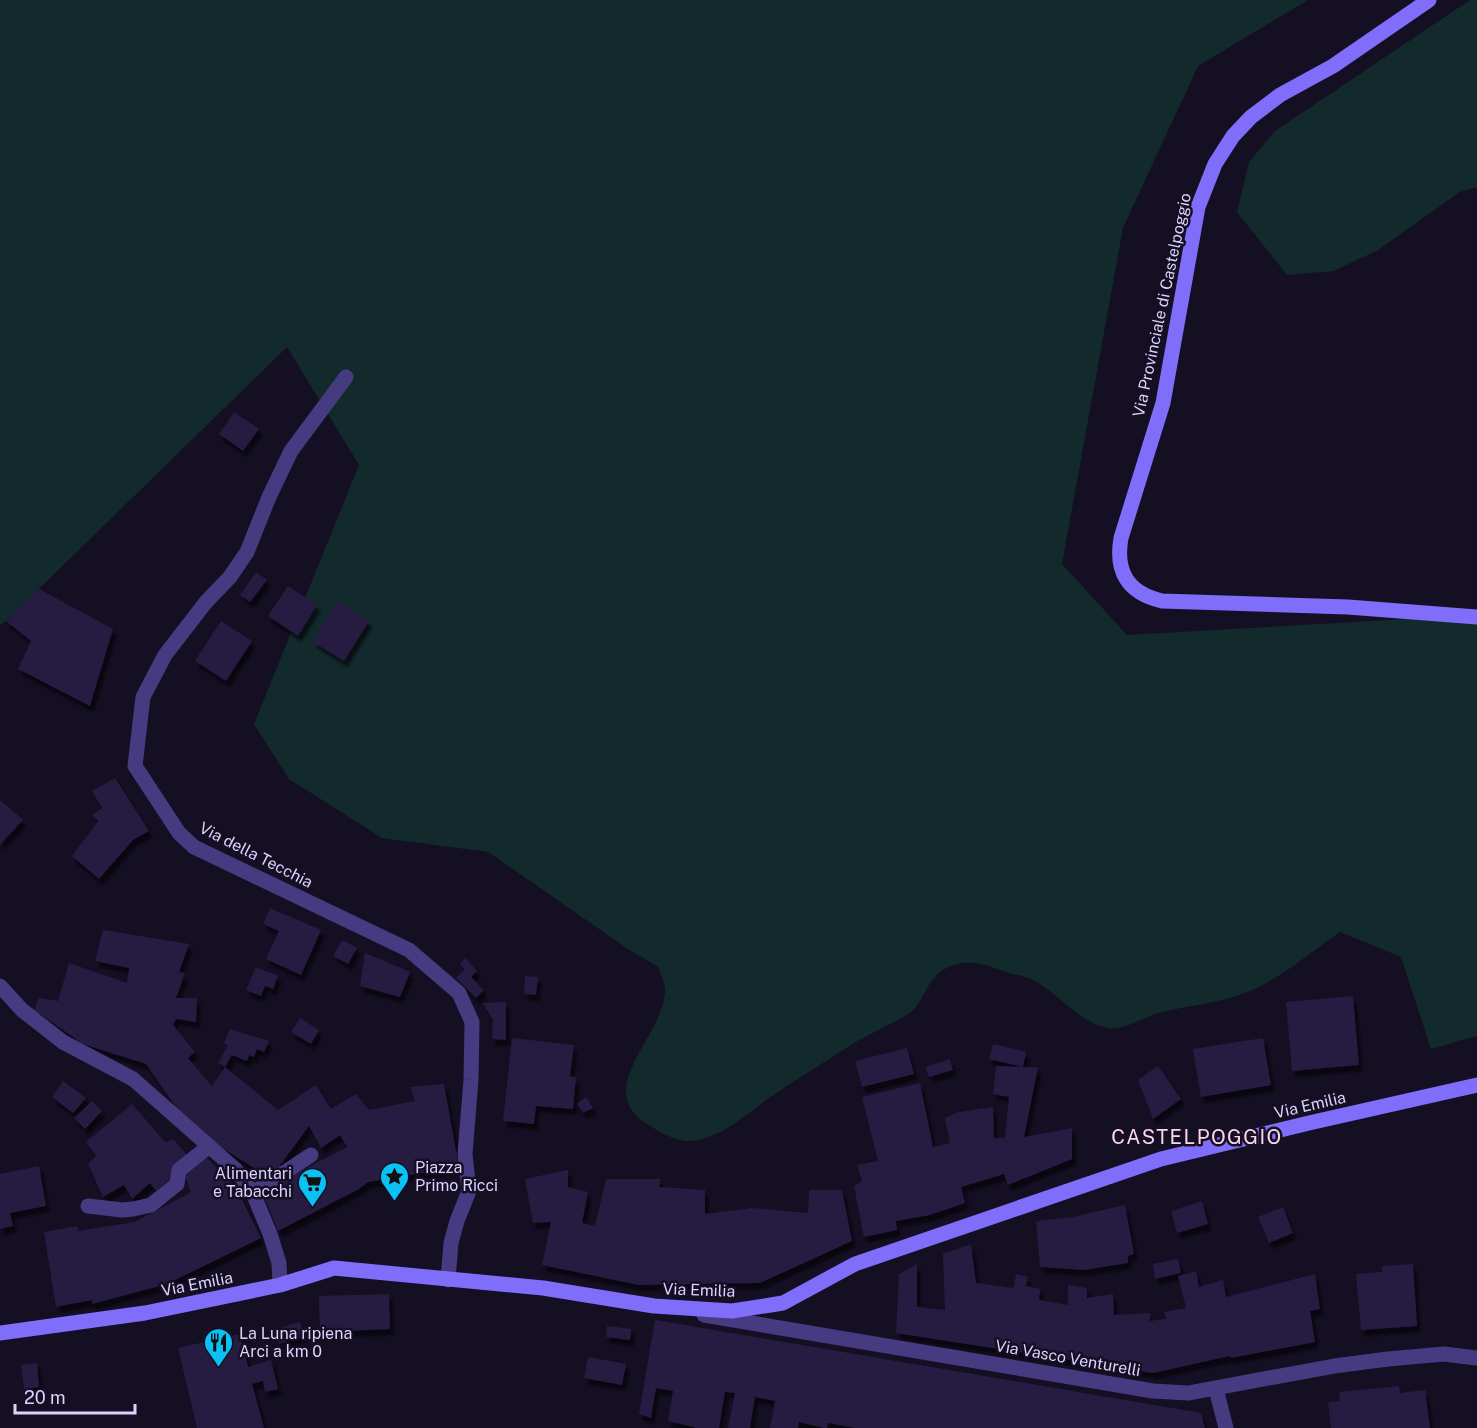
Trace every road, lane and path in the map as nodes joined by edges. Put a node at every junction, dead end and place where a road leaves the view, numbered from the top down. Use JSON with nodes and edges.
{"nodes":[{"id":1,"x":1429,"y":0,"type":"edge"},
{"id":2,"x":346,"y":377,"type":"dead end"},
{"id":3,"x":1477,"y":617,"type":"edge"},
{"id":4,"x":0,"y":986,"type":"edge"},
{"id":5,"x":1477,"y":1084,"type":"edge"},
{"id":6,"x":208,"y":1147,"type":"junction"},
{"id":7,"x":311,"y":1155,"type":"dead end"},
{"id":8,"x":253,"y":1193,"type":"junction"},
{"id":9,"x":88,"y":1206,"type":"dead end"},
{"id":10,"x":448,"y":1280,"type":"junction"},
{"id":11,"x":280,"y":1285,"type":"junction"},
{"id":12,"x":654,"y":1306,"type":"junction"},
{"id":13,"x":0,"y":1334,"type":"edge"},
{"id":14,"x":1477,"y":1358,"type":"edge"},
{"id":15,"x":1216,"y":1389,"type":"junction"},
{"id":16,"x":1226,"y":1428,"type":"edge"}],
"edges":[{"from":1,"to":3,"type":"main road","name":"Via Provinciale di Castelpoggio"},
{"from":2,"to":10,"type":"street","name":"Via della Tecchia"},
{"from":4,"to":6,"type":"street"},
{"from":5,"to":12,"type":"main road","name":"Via Emilia"},
{"from":6,"to":8,"type":"street"},
{"from":6,"to":9,"type":"street"},
{"from":7,"to":8,"type":"street"},
{"from":8,"to":11,"type":"street"},
{"from":10,"to":11,"type":"main road","name":"Via Emilia"},
{"from":10,"to":12,"type":"main road","name":"Via Emilia"},
{"from":11,"to":13,"type":"main road","name":"Via Emilia"},
{"from":12,"to":15,"type":"street","name":"Via Vasco Venturelli"},
{"from":14,"to":15,"type":"street","name":"Via Vasco Venturelli"},
{"from":15,"to":16,"type":"street"}]}
